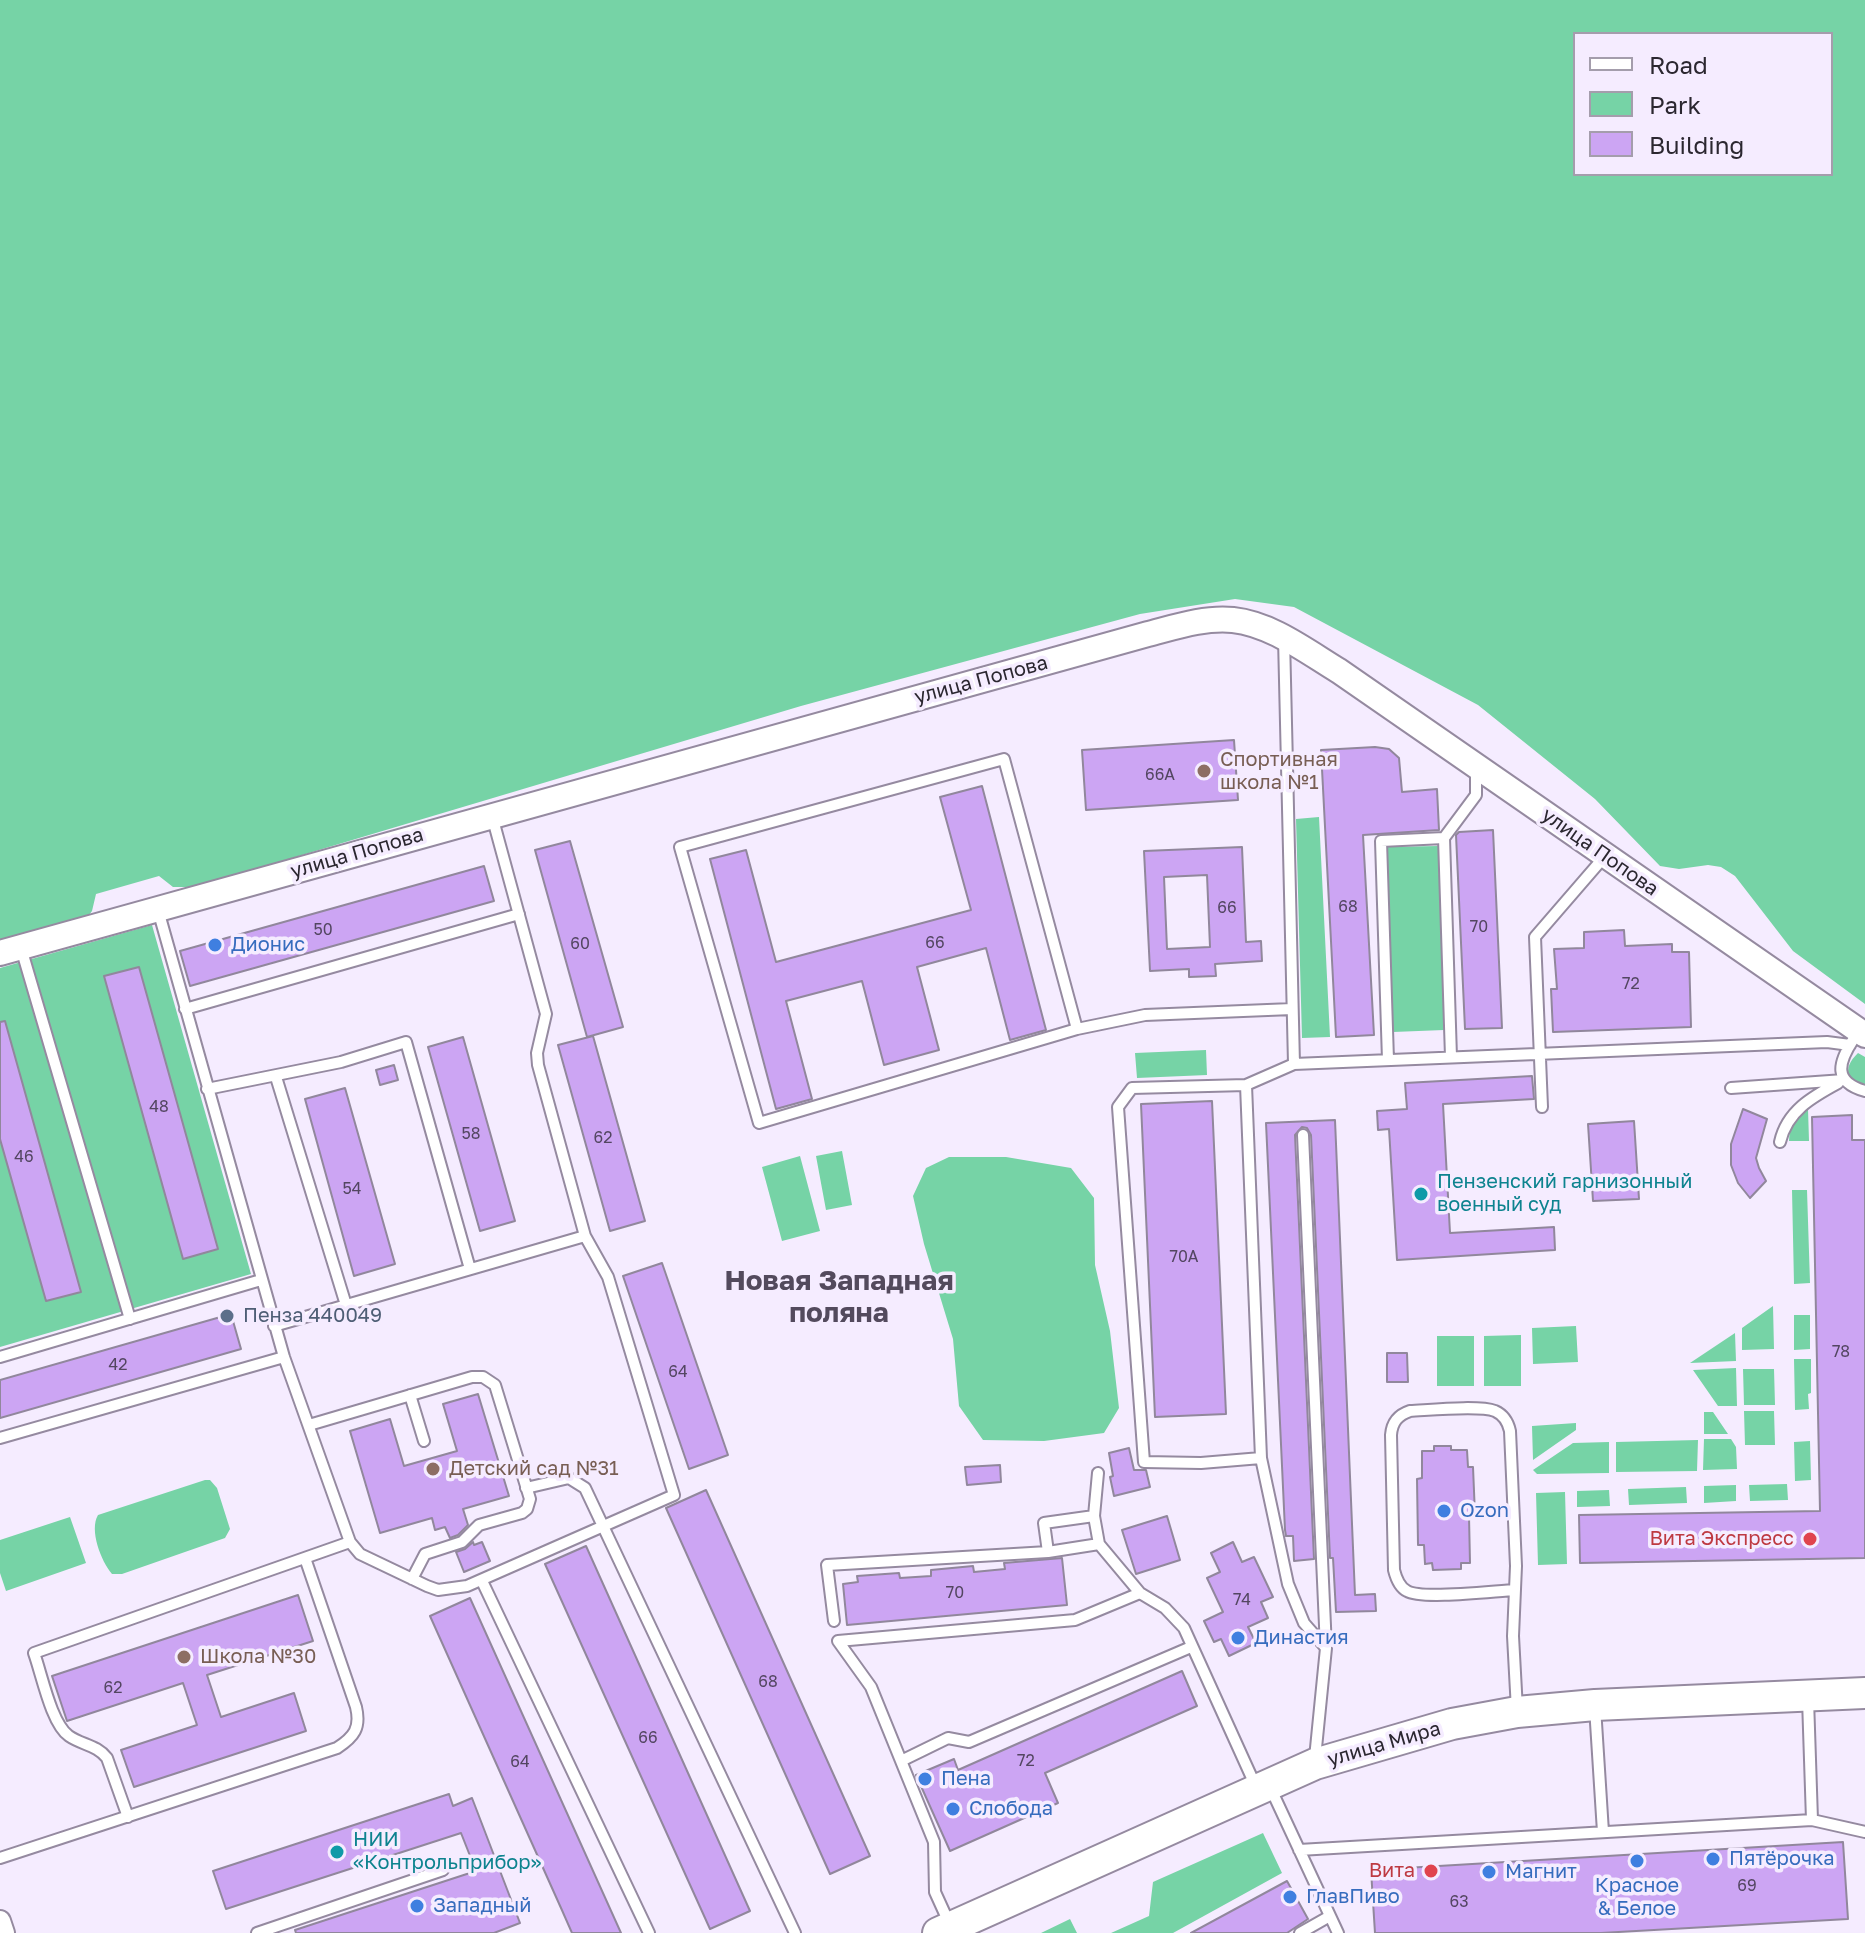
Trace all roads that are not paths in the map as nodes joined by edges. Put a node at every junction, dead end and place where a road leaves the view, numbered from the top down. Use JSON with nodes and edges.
{"nodes":[{"id":1,"x":1284,"y":638,"type":"junction"},
{"id":2,"x":1476,"y":766,"type":"junction"},
{"id":3,"x":492,"y":815,"type":"junction"},
{"id":4,"x":1444,"y":838,"type":"junction"},
{"id":5,"x":1605,"y":856,"type":"junction"},
{"id":6,"x":157,"y":909,"type":"junction"},
{"id":7,"x":519,"y":914,"type":"junction"},
{"id":8,"x":10,"y":950,"type":"edge"},
{"id":9,"x":185,"y":1009,"type":"junction"},
{"id":10,"x":1292,"y":1009,"type":"junction"},
{"id":11,"x":1077,"y":1029,"type":"junction"},
{"id":12,"x":1858,"y":1037,"type":"edge"},
{"id":13,"x":1540,"y":1053,"type":"junction"},
{"id":14,"x":1451,"y":1057,"type":"junction"},
{"id":15,"x":1388,"y":1060,"type":"junction"},
{"id":16,"x":1294,"y":1064,"type":"junction"},
{"id":17,"x":276,"y":1077,"type":"junction"},
{"id":18,"x":1844,"y":1080,"type":"junction"},
{"id":19,"x":1246,"y":1085,"type":"junction"},
{"id":20,"x":1731,"y":1088,"type":"dead end"},
{"id":21,"x":207,"y":1089,"type":"junction"},
{"id":22,"x":1865,"y":1091,"type":"edge"},
{"id":23,"x":1542,"y":1107,"type":"dead end"},
{"id":24,"x":1303,"y":1135,"type":"dead end"},
{"id":25,"x":1780,"y":1142,"type":"dead end"},
{"id":26,"x":585,"y":1236,"type":"junction"},
{"id":27,"x":470,"y":1269,"type":"junction"},
{"id":28,"x":261,"y":1280,"type":"junction"},
{"id":29,"x":346,"y":1305,"type":"junction"},
{"id":30,"x":130,"y":1319,"type":"junction"},
{"id":31,"x":274,"y":1326,"type":"junction"},
{"id":32,"x":0,"y":1357,"type":"edge"},
{"id":33,"x":284,"y":1357,"type":"junction"},
{"id":34,"x":410,"y":1395,"type":"junction"},
{"id":35,"x":309,"y":1425,"type":"junction"},
{"id":36,"x":0,"y":1438,"type":"edge"},
{"id":37,"x":424,"y":1441,"type":"dead end"},
{"id":38,"x":1261,"y":1458,"type":"junction"},
{"id":39,"x":1098,"y":1473,"type":"dead end"},
{"id":40,"x":526,"y":1488,"type":"junction"},
{"id":41,"x":1094,"y":1516,"type":"junction"},
{"id":42,"x":604,"y":1527,"type":"junction"},
{"id":43,"x":350,"y":1542,"type":"junction"},
{"id":44,"x":1099,"y":1544,"type":"junction"},
{"id":45,"x":1048,"y":1552,"type":"junction"},
{"id":46,"x":305,"y":1558,"type":"junction"},
{"id":47,"x":412,"y":1579,"type":"junction"},
{"id":48,"x":482,"y":1581,"type":"junction"},
{"id":49,"x":1515,"y":1590,"type":"junction"},
{"id":50,"x":1140,"y":1593,"type":"junction"},
{"id":51,"x":834,"y":1621,"type":"dead end"},
{"id":52,"x":1191,"y":1647,"type":"junction"},
{"id":53,"x":1326,"y":1648,"type":"junction"},
{"id":54,"x":1865,"y":1693,"type":"edge"},
{"id":55,"x":1808,"y":1695,"type":"junction"},
{"id":56,"x":1595,"y":1705,"type":"junction"},
{"id":57,"x":1517,"y":1712,"type":"junction"},
{"id":58,"x":901,"y":1761,"type":"junction"},
{"id":59,"x":1315,"y":1764,"type":"junction"},
{"id":60,"x":1263,"y":1788,"type":"junction"},
{"id":61,"x":128,"y":1817,"type":"junction"},
{"id":62,"x":1812,"y":1820,"type":"junction"},
{"id":63,"x":1603,"y":1832,"type":"junction"},
{"id":64,"x":1865,"y":1832,"type":"edge"},
{"id":65,"x":1299,"y":1850,"type":"junction"},
{"id":66,"x":0,"y":1858,"type":"edge"},
{"id":67,"x":443,"y":1870,"type":"dead end"},
{"id":68,"x":1330,"y":1916,"type":"junction"},
{"id":69,"x":0,"y":1921,"type":"edge"},
{"id":70,"x":948,"y":1931,"type":"edge"},
{"id":71,"x":4,"y":1933,"type":"edge"},
{"id":72,"x":257,"y":1933,"type":"edge"},
{"id":73,"x":649,"y":1933,"type":"edge"},
{"id":74,"x":795,"y":1933,"type":"edge"},
{"id":75,"x":1300,"y":1933,"type":"edge"},
{"id":76,"x":1338,"y":1933,"type":"edge"}],
"edges":[{"from":1,"to":2,"type":"street","name":"улица Попова"},
{"from":1,"to":3,"type":"street","name":"улица Попова"},
{"from":1,"to":10,"type":"lane"},
{"from":2,"to":4,"type":"lane"},
{"from":2,"to":5,"type":"street","name":"улица Попова"},
{"from":3,"to":6,"type":"street","name":"улица Попова"},
{"from":3,"to":7,"type":"lane"},
{"from":4,"to":14,"type":"lane"},
{"from":4,"to":15,"type":"lane"},
{"from":5,"to":12,"type":"street","name":"улица Попова"},
{"from":5,"to":13,"type":"lane"},
{"from":6,"to":8,"type":"street","name":"улица Попова"},
{"from":6,"to":9,"type":"lane"},
{"from":7,"to":9,"type":"lane"},
{"from":7,"to":26,"type":"lane"},
{"from":8,"to":30,"type":"lane"},
{"from":9,"to":21,"type":"lane"},
{"from":10,"to":11,"type":"lane"},
{"from":10,"to":16,"type":"lane"},
{"from":11,"to":11,"type":"lane"},
{"from":12,"to":13,"type":"lane"},
{"from":12,"to":18,"type":"lane"},
{"from":13,"to":14,"type":"lane"},
{"from":13,"to":23,"type":"lane"},
{"from":14,"to":15,"type":"lane"},
{"from":15,"to":16,"type":"lane"},
{"from":16,"to":19,"type":"lane"},
{"from":17,"to":21,"type":"lane"},
{"from":17,"to":27,"type":"lane"},
{"from":17,"to":29,"type":"lane"},
{"from":18,"to":20,"type":"lane"},
{"from":18,"to":22,"type":"lane"},
{"from":18,"to":25,"type":"lane"},
{"from":19,"to":38,"type":"lane"},
{"from":19,"to":38,"type":"lane"},
{"from":21,"to":28,"type":"lane"},
{"from":24,"to":53,"type":"lane"},
{"from":26,"to":27,"type":"lane"},
{"from":26,"to":42,"type":"lane"},
{"from":27,"to":29,"type":"lane"},
{"from":28,"to":30,"type":"lane"},
{"from":28,"to":31,"type":"lane"},
{"from":29,"to":31,"type":"lane"},
{"from":30,"to":32,"type":"lane"},
{"from":31,"to":33,"type":"lane"},
{"from":33,"to":35,"type":"lane"},
{"from":33,"to":36,"type":"lane"},
{"from":34,"to":35,"type":"lane"},
{"from":34,"to":37,"type":"lane"},
{"from":34,"to":40,"type":"lane"},
{"from":35,"to":43,"type":"lane"},
{"from":38,"to":53,"type":"lane"},
{"from":39,"to":41,"type":"lane"},
{"from":40,"to":42,"type":"lane"},
{"from":40,"to":47,"type":"lane"},
{"from":41,"to":44,"type":"lane"},
{"from":41,"to":45,"type":"lane"},
{"from":42,"to":48,"type":"lane"},
{"from":42,"to":74,"type":"lane"},
{"from":43,"to":46,"type":"lane"},
{"from":43,"to":47,"type":"lane"},
{"from":44,"to":45,"type":"lane"},
{"from":44,"to":50,"type":"lane"},
{"from":45,"to":51,"type":"lane"},
{"from":46,"to":61,"type":"lane"},
{"from":46,"to":61,"type":"lane"},
{"from":47,"to":48,"type":"lane"},
{"from":48,"to":73,"type":"lane"},
{"from":49,"to":49,"type":"lane"},
{"from":49,"to":57,"type":"lane"},
{"from":50,"to":52,"type":"lane"},
{"from":50,"to":58,"type":"lane"},
{"from":52,"to":58,"type":"lane"},
{"from":52,"to":60,"type":"lane"},
{"from":53,"to":59,"type":"lane"},
{"from":54,"to":55,"type":"main road","name":"улица Мира"},
{"from":55,"to":56,"type":"main road","name":"улица Мира"},
{"from":55,"to":62,"type":"lane"},
{"from":56,"to":57,"type":"main road","name":"улица Мира"},
{"from":56,"to":63,"type":"lane"},
{"from":57,"to":59,"type":"main road","name":"улица Мира"},
{"from":58,"to":70,"type":"lane"},
{"from":59,"to":60,"type":"main road","name":"улица Мира"},
{"from":60,"to":65,"type":"lane"},
{"from":60,"to":70,"type":"main road","name":"улица Мира"},
{"from":61,"to":66,"type":"lane"},
{"from":62,"to":63,"type":"lane"},
{"from":62,"to":64,"type":"lane"},
{"from":63,"to":65,"type":"lane"},
{"from":65,"to":68,"type":"lane"},
{"from":67,"to":72,"type":"lane"},
{"from":68,"to":75,"type":"lane"},
{"from":68,"to":76,"type":"lane"},
{"from":69,"to":71,"type":"street"}]}
